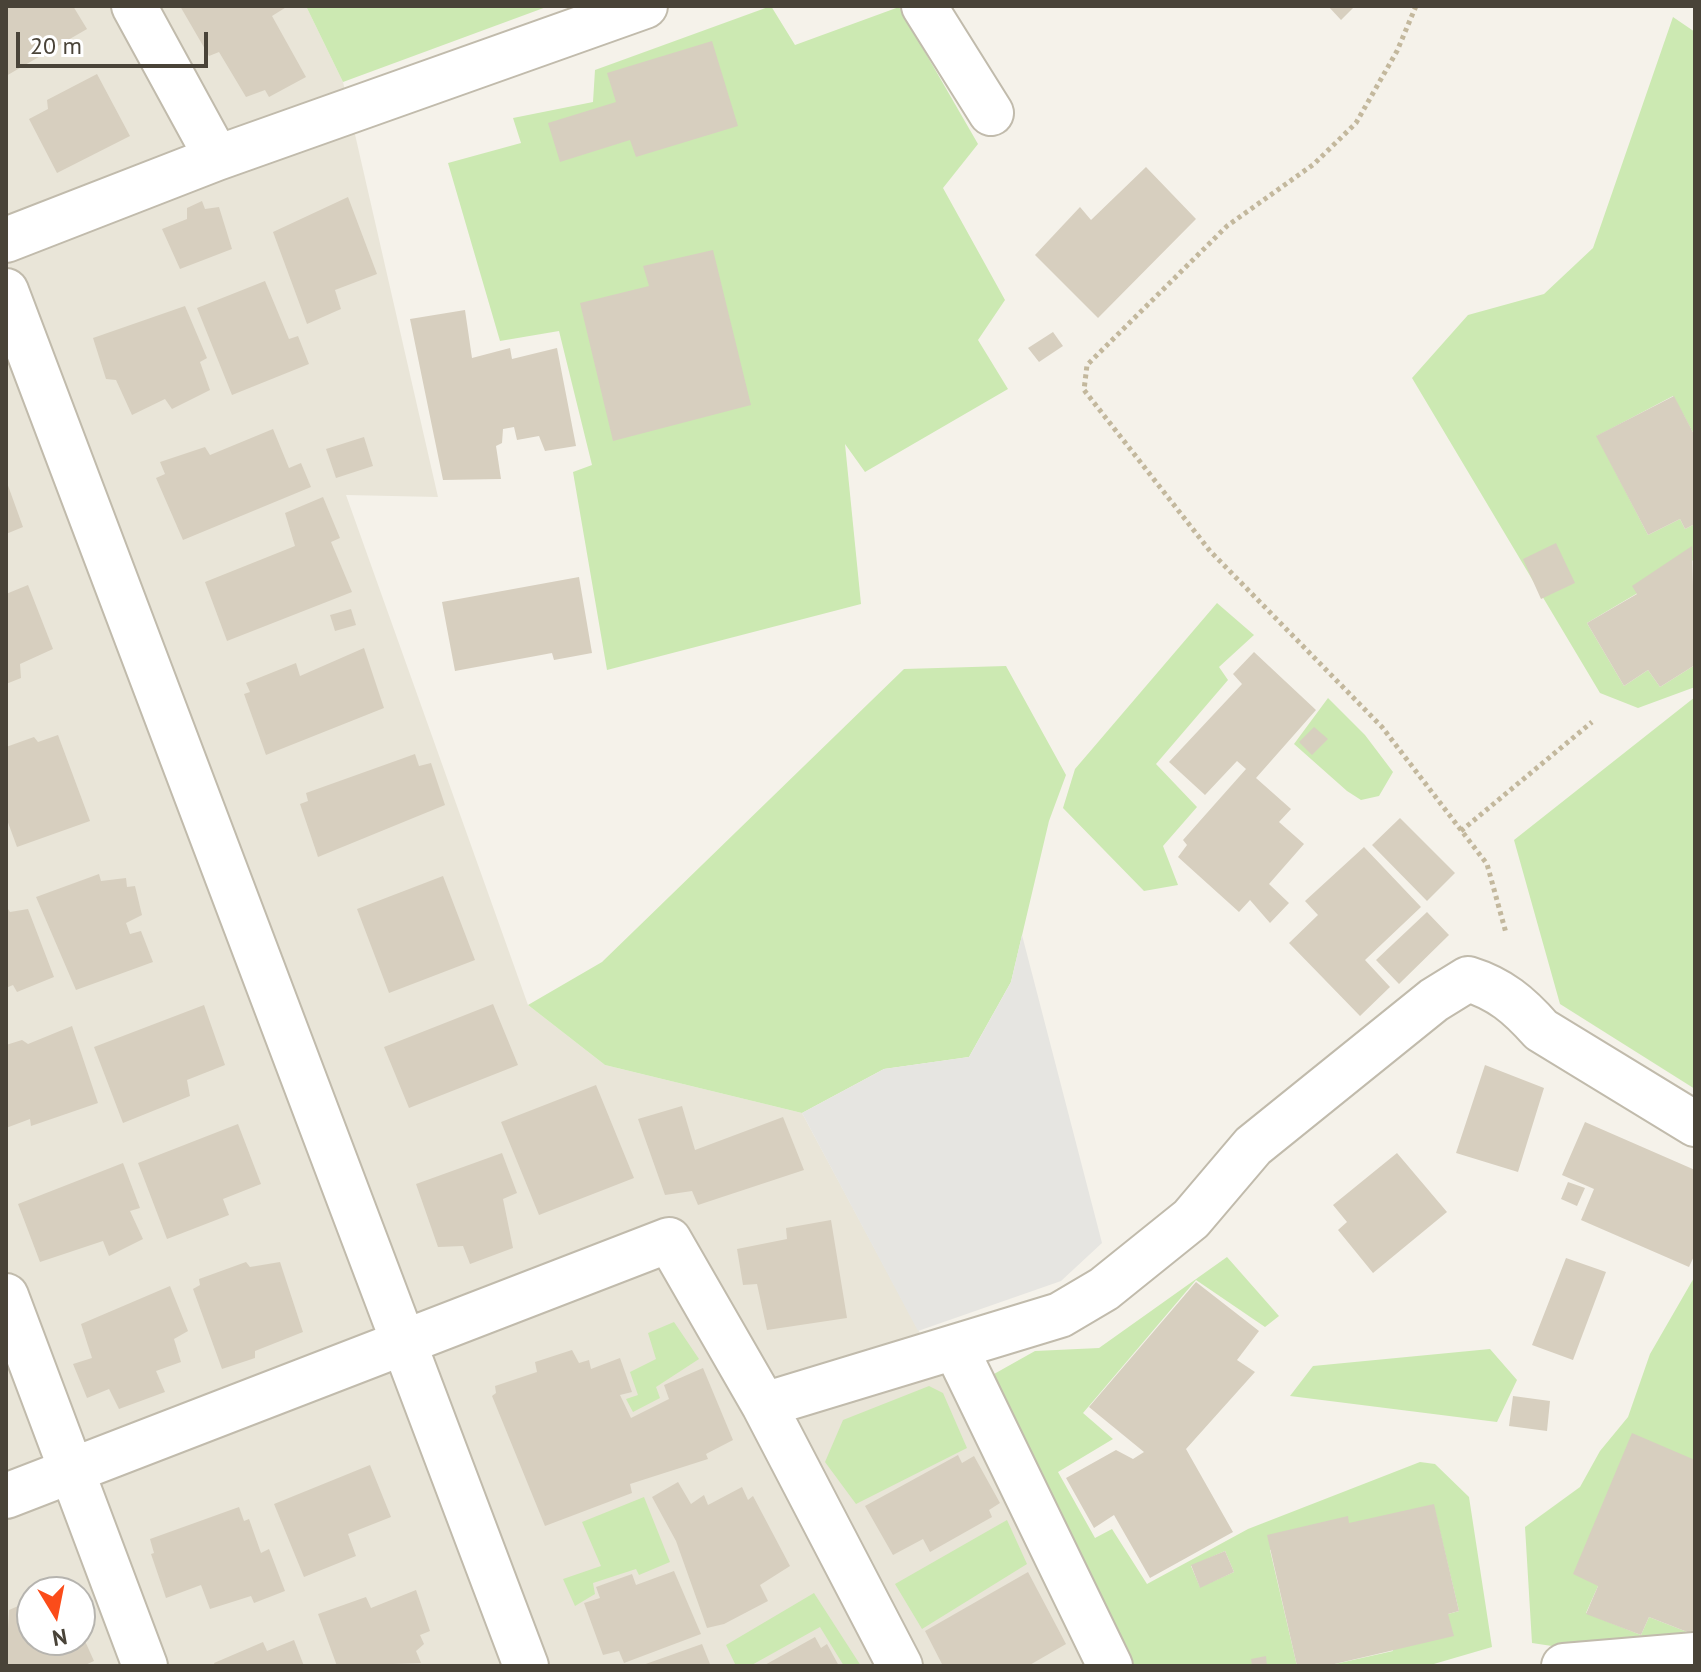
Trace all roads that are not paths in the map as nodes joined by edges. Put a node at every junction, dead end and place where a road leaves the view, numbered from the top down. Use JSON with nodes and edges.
{"nodes":[{"id":1,"x":134,"y":6,"type":"edge"},
{"id":2,"x":645,"y":6,"type":"edge"},
{"id":3,"x":924,"y":6,"type":"edge"},
{"id":4,"x":991,"y":113,"type":"dead end"},
{"id":5,"x":217,"y":158,"type":"junction"},
{"id":6,"x":6,"y":240,"type":"edge"},
{"id":7,"x":6,"y":291,"type":"edge"},
{"id":8,"x":1695,"y":1124,"type":"edge"},
{"id":9,"x":6,"y":1296,"type":"edge"},
{"id":10,"x":406,"y":1344,"type":"junction"},
{"id":11,"x":955,"y":1347,"type":"junction"},
{"id":12,"x":764,"y":1405,"type":"junction"},
{"id":13,"x":73,"y":1469,"type":"junction"},
{"id":14,"x":6,"y":1496,"type":"edge"},
{"id":15,"x":1695,"y":1655,"type":"edge"},
{"id":16,"x":145,"y":1666,"type":"edge"},
{"id":17,"x":526,"y":1666,"type":"edge"},
{"id":18,"x":900,"y":1666,"type":"edge"},
{"id":19,"x":1110,"y":1666,"type":"edge"},
{"id":20,"x":1564,"y":1666,"type":"edge"}],
"edges":[{"from":1,"to":5,"type":"street"},
{"from":2,"to":5,"type":"street"},
{"from":3,"to":4,"type":"street"},
{"from":5,"to":6,"type":"street"},
{"from":7,"to":10,"type":"street"},
{"from":8,"to":11,"type":"street"},
{"from":9,"to":13,"type":"street"},
{"from":10,"to":12,"type":"street"},
{"from":10,"to":13,"type":"street"},
{"from":10,"to":17,"type":"street"},
{"from":11,"to":12,"type":"street"},
{"from":11,"to":19,"type":"street"},
{"from":12,"to":18,"type":"street"},
{"from":13,"to":14,"type":"street"},
{"from":13,"to":16,"type":"street"},
{"from":15,"to":20,"type":"street"}]}
